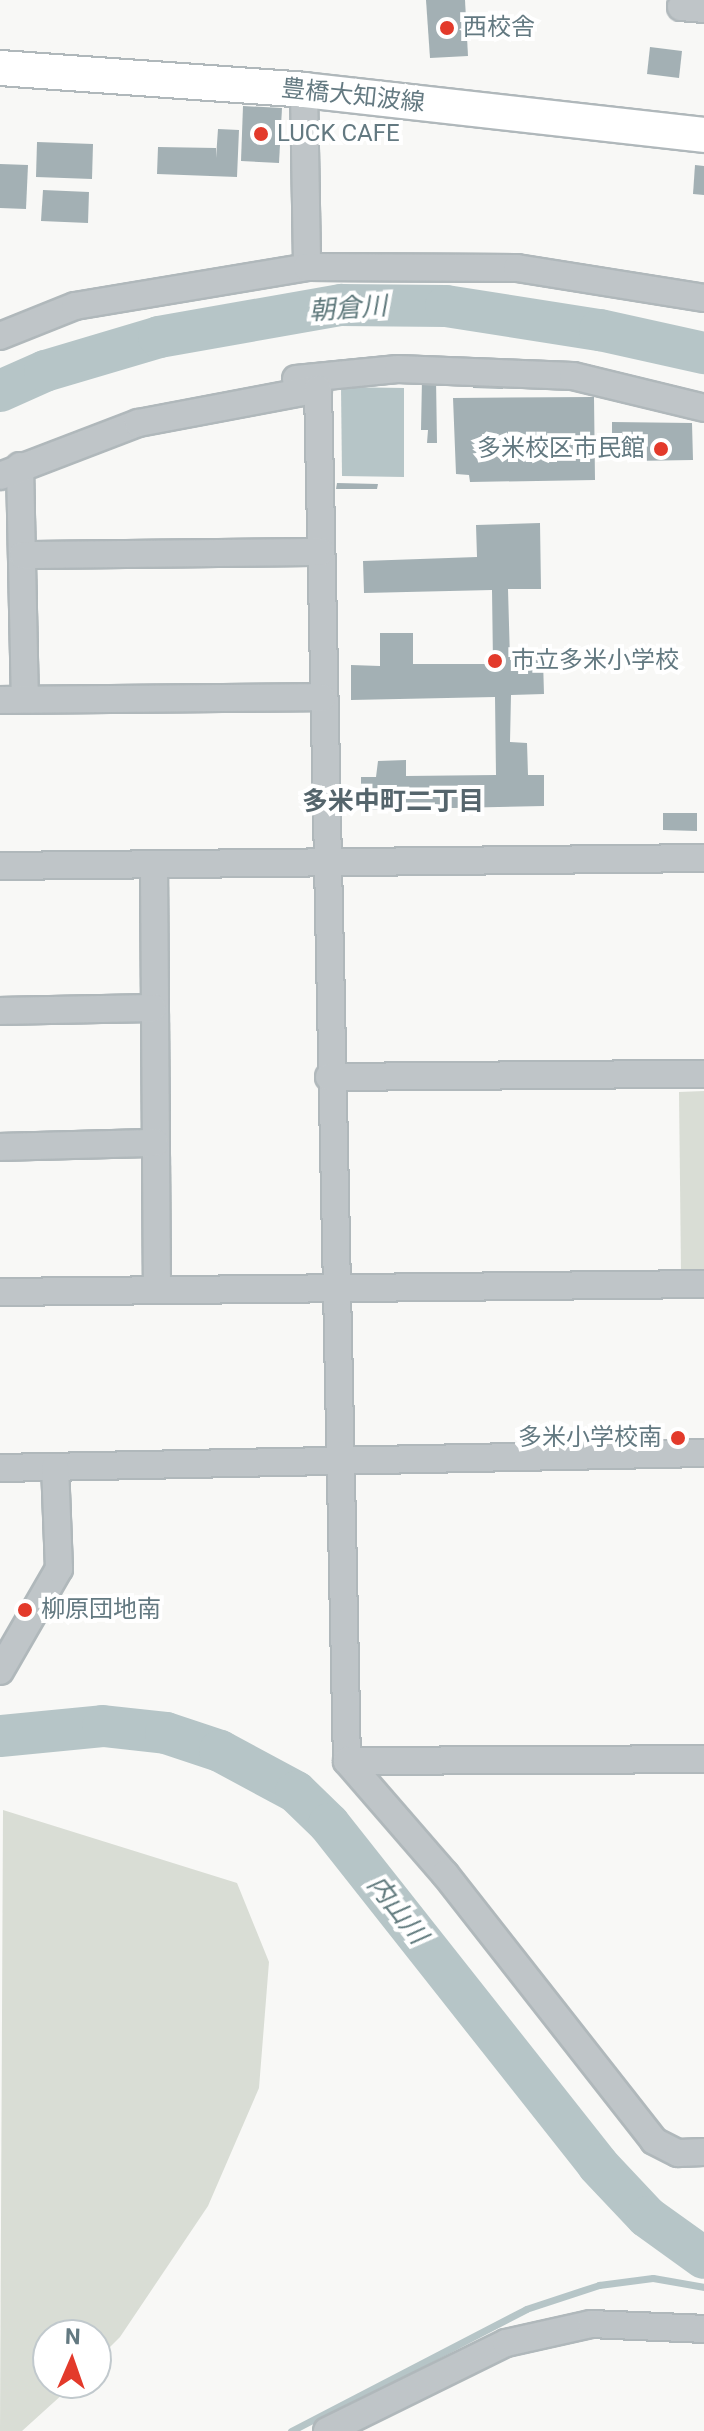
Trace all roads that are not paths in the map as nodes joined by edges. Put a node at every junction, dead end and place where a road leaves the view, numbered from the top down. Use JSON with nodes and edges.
{"nodes":[{"id":1,"x":0,"y":68,"type":"edge"},
{"id":2,"x":304,"y":90,"type":"junction"},
{"id":3,"x":704,"y":135,"type":"edge"},
{"id":4,"x":307,"y":267,"type":"junction"},
{"id":5,"x":704,"y":298,"type":"edge"},
{"id":6,"x":0,"y":336,"type":"edge"},
{"id":7,"x":704,"y":408,"type":"edge"},
{"id":8,"x":138,"y":423,"type":"junction"},
{"id":9,"x":10,"y":471,"type":"edge"},
{"id":10,"x":321,"y":552,"type":"junction"},
{"id":11,"x":23,"y":555,"type":"junction"},
{"id":12,"x":322,"y":697,"type":"junction"},
{"id":13,"x":12,"y":700,"type":"edge"},
{"id":14,"x":704,"y":858,"type":"edge"},
{"id":15,"x":325,"y":862,"type":"junction"},
{"id":16,"x":154,"y":865,"type":"junction"},
{"id":17,"x":0,"y":866,"type":"edge"},
{"id":18,"x":153,"y":1008,"type":"junction"},
{"id":19,"x":0,"y":1011,"type":"edge"},
{"id":20,"x":704,"y":1074,"type":"edge"},
{"id":21,"x":329,"y":1077,"type":"junction"},
{"id":22,"x":155,"y":1143,"type":"junction"},
{"id":23,"x":0,"y":1147,"type":"edge"},
{"id":24,"x":704,"y":1284,"type":"edge"},
{"id":25,"x":333,"y":1287,"type":"junction"},
{"id":26,"x":157,"y":1289,"type":"junction"},
{"id":27,"x":0,"y":1292,"type":"edge"},
{"id":28,"x":704,"y":1453,"type":"edge"},
{"id":29,"x":338,"y":1461,"type":"junction"},
{"id":30,"x":55,"y":1467,"type":"junction"},
{"id":31,"x":0,"y":1468,"type":"edge"},
{"id":32,"x":0,"y":1671,"type":"edge"},
{"id":33,"x":704,"y":1759,"type":"edge"},
{"id":34,"x":347,"y":1761,"type":"junction"},
{"id":35,"x":704,"y":2152,"type":"edge"},
{"id":36,"x":704,"y":2329,"type":"edge"},
{"id":37,"x":327,"y":2431,"type":"edge"}],
"edges":[{"from":1,"to":2,"type":"main road","name":"豊橋大知波線"},
{"from":2,"to":3,"type":"main road","name":"豊橋大知波線"},
{"from":2,"to":4,"type":"street"},
{"from":4,"to":5,"type":"street"},
{"from":4,"to":6,"type":"street"},
{"from":7,"to":8,"type":"street"},
{"from":8,"to":9,"type":"street"},
{"from":8,"to":10,"type":"street"},
{"from":9,"to":11,"type":"street"},
{"from":10,"to":11,"type":"street"},
{"from":10,"to":12,"type":"street"},
{"from":11,"to":13,"type":"street"},
{"from":12,"to":13,"type":"street"},
{"from":12,"to":15,"type":"street"},
{"from":14,"to":15,"type":"street"},
{"from":15,"to":16,"type":"street"},
{"from":15,"to":21,"type":"street"},
{"from":16,"to":17,"type":"street"},
{"from":16,"to":18,"type":"street"},
{"from":18,"to":19,"type":"street"},
{"from":18,"to":22,"type":"street"},
{"from":20,"to":21,"type":"street"},
{"from":21,"to":25,"type":"street"},
{"from":22,"to":23,"type":"street"},
{"from":22,"to":26,"type":"street"},
{"from":24,"to":25,"type":"street"},
{"from":25,"to":26,"type":"street"},
{"from":25,"to":29,"type":"street"},
{"from":26,"to":27,"type":"street"},
{"from":28,"to":29,"type":"street"},
{"from":29,"to":30,"type":"street"},
{"from":29,"to":34,"type":"street"},
{"from":30,"to":31,"type":"street"},
{"from":30,"to":32,"type":"street"},
{"from":33,"to":34,"type":"street"},
{"from":34,"to":35,"type":"street"},
{"from":36,"to":37,"type":"street"}]}
